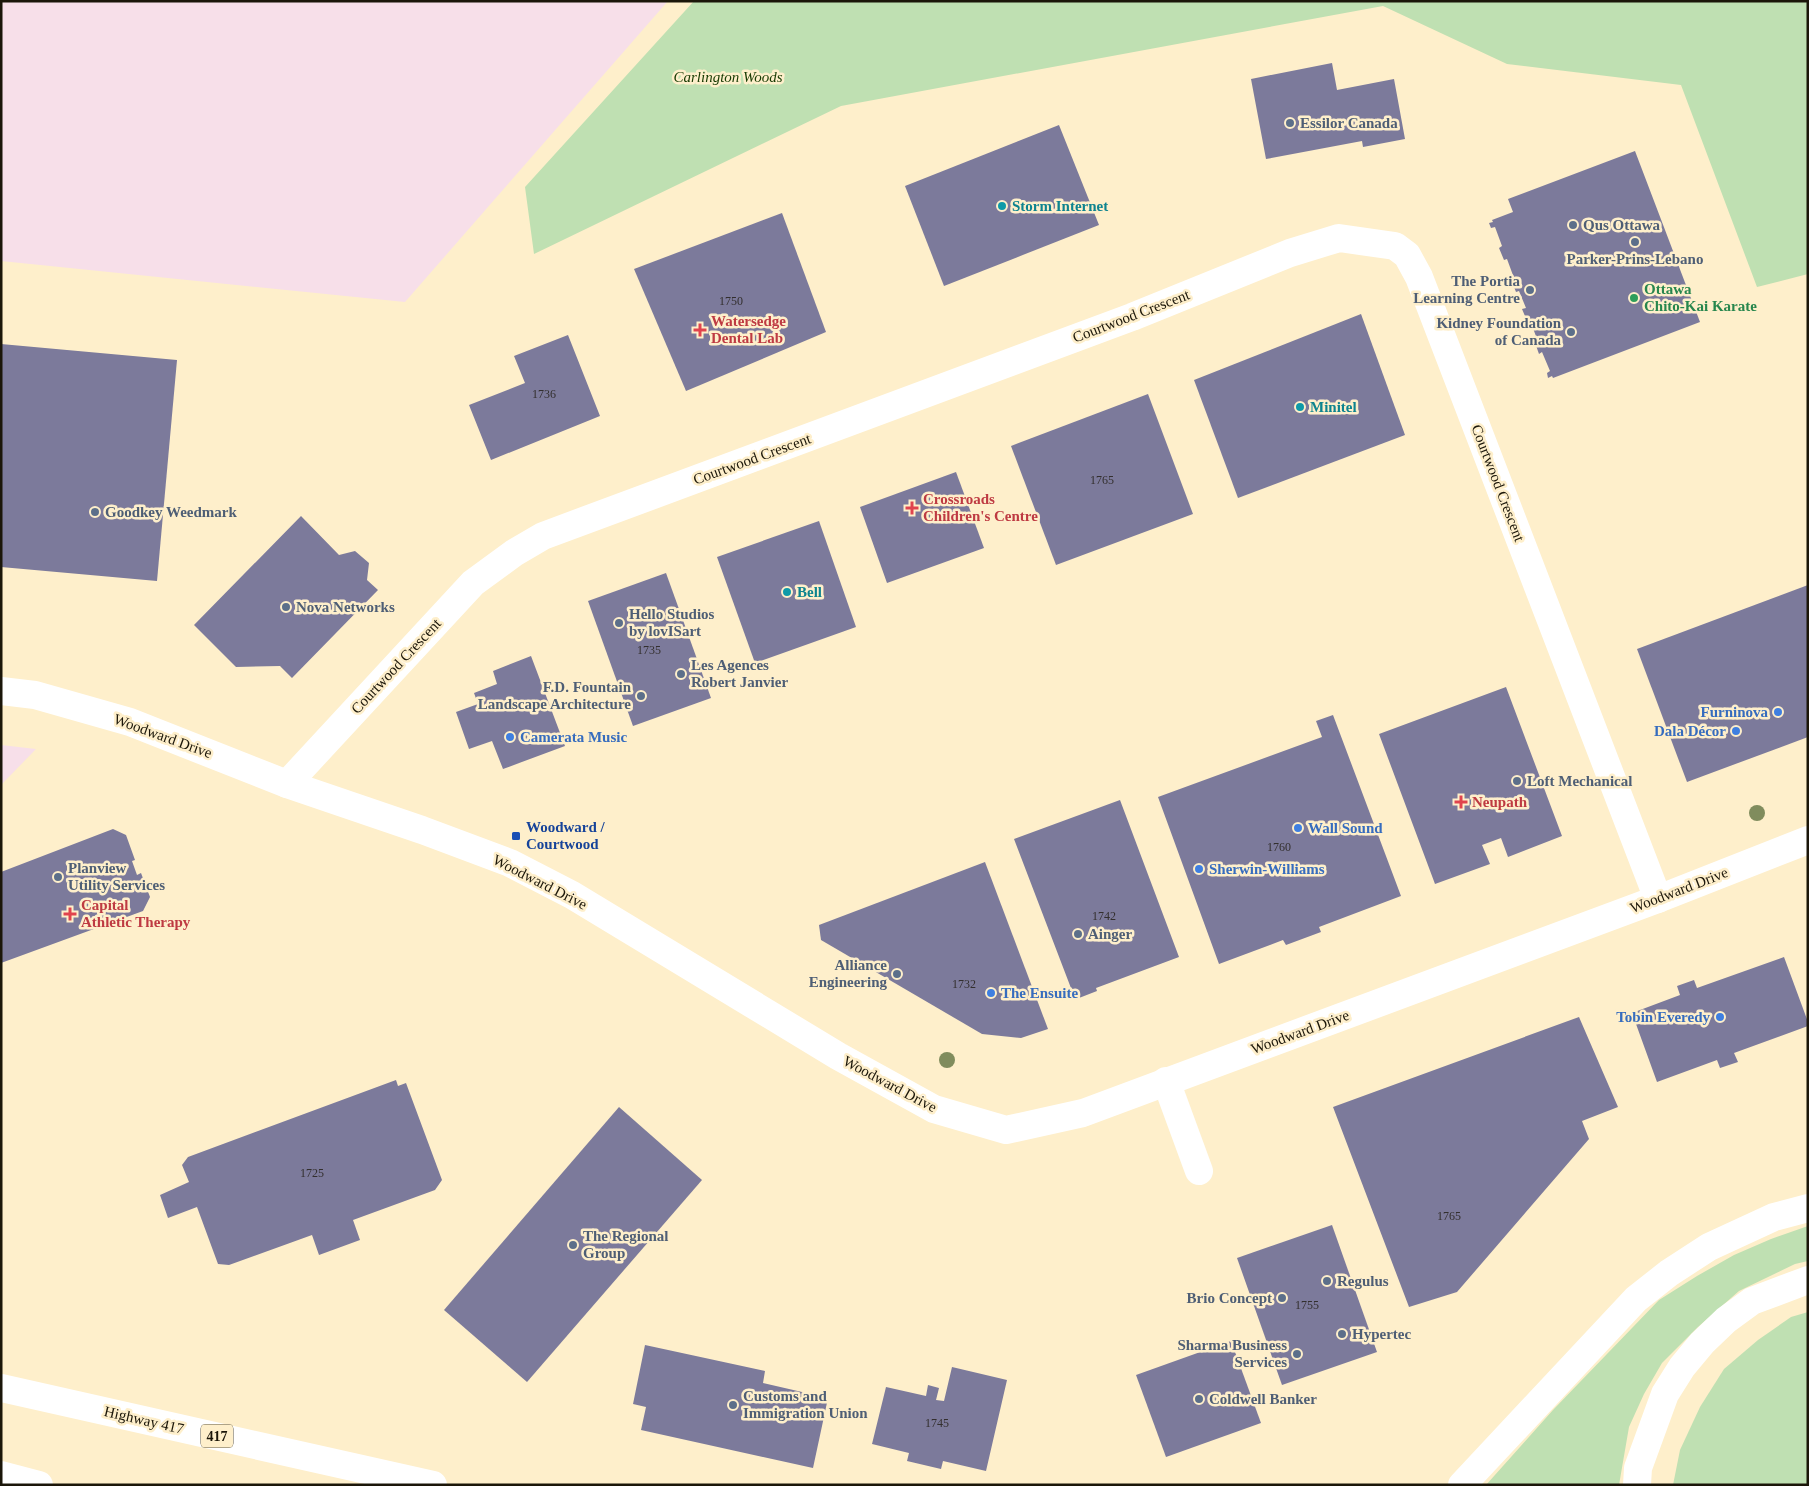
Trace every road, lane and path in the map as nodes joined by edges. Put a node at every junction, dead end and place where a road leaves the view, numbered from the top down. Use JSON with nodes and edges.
{"nodes":[{"id":1,"x":1,"y":691,"type":"edge"},
{"id":2,"x":287,"y":784,"type":"junction"},
{"id":3,"x":1808,"y":840,"type":"edge"},
{"id":4,"x":1658,"y":899,"type":"junction"},
{"id":5,"x":1166,"y":1081,"type":"junction"},
{"id":6,"x":1199,"y":1171,"type":"dead end"},
{"id":7,"x":1808,"y":1208,"type":"edge"},
{"id":8,"x":1808,"y":1280,"type":"edge"},
{"id":9,"x":1,"y":1388,"type":"edge"},
{"id":10,"x":1,"y":1475,"type":"edge"},
{"id":11,"x":39,"y":1485,"type":"edge"},
{"id":12,"x":433,"y":1485,"type":"edge"},
{"id":13,"x":1462,"y":1485,"type":"edge"},
{"id":14,"x":1637,"y":1485,"type":"edge"}],
"edges":[{"from":1,"to":2,"type":"main road","name":"Woodward Drive"},
{"from":2,"to":4,"type":"main road","name":"Courtwood Crescent"},
{"from":2,"to":5,"type":"main road","name":"Woodward Drive"},
{"from":3,"to":4,"type":"main road","name":"Woodward Drive"},
{"from":4,"to":5,"type":"main road","name":"Woodward Drive"},
{"from":5,"to":6,"type":"main road"},
{"from":7,"to":13,"type":"main road"},
{"from":8,"to":14,"type":"main road"},
{"from":9,"to":12,"type":"main road","name":"Highway 417","number":"417"},
{"from":10,"to":11,"type":"main road"}]}
